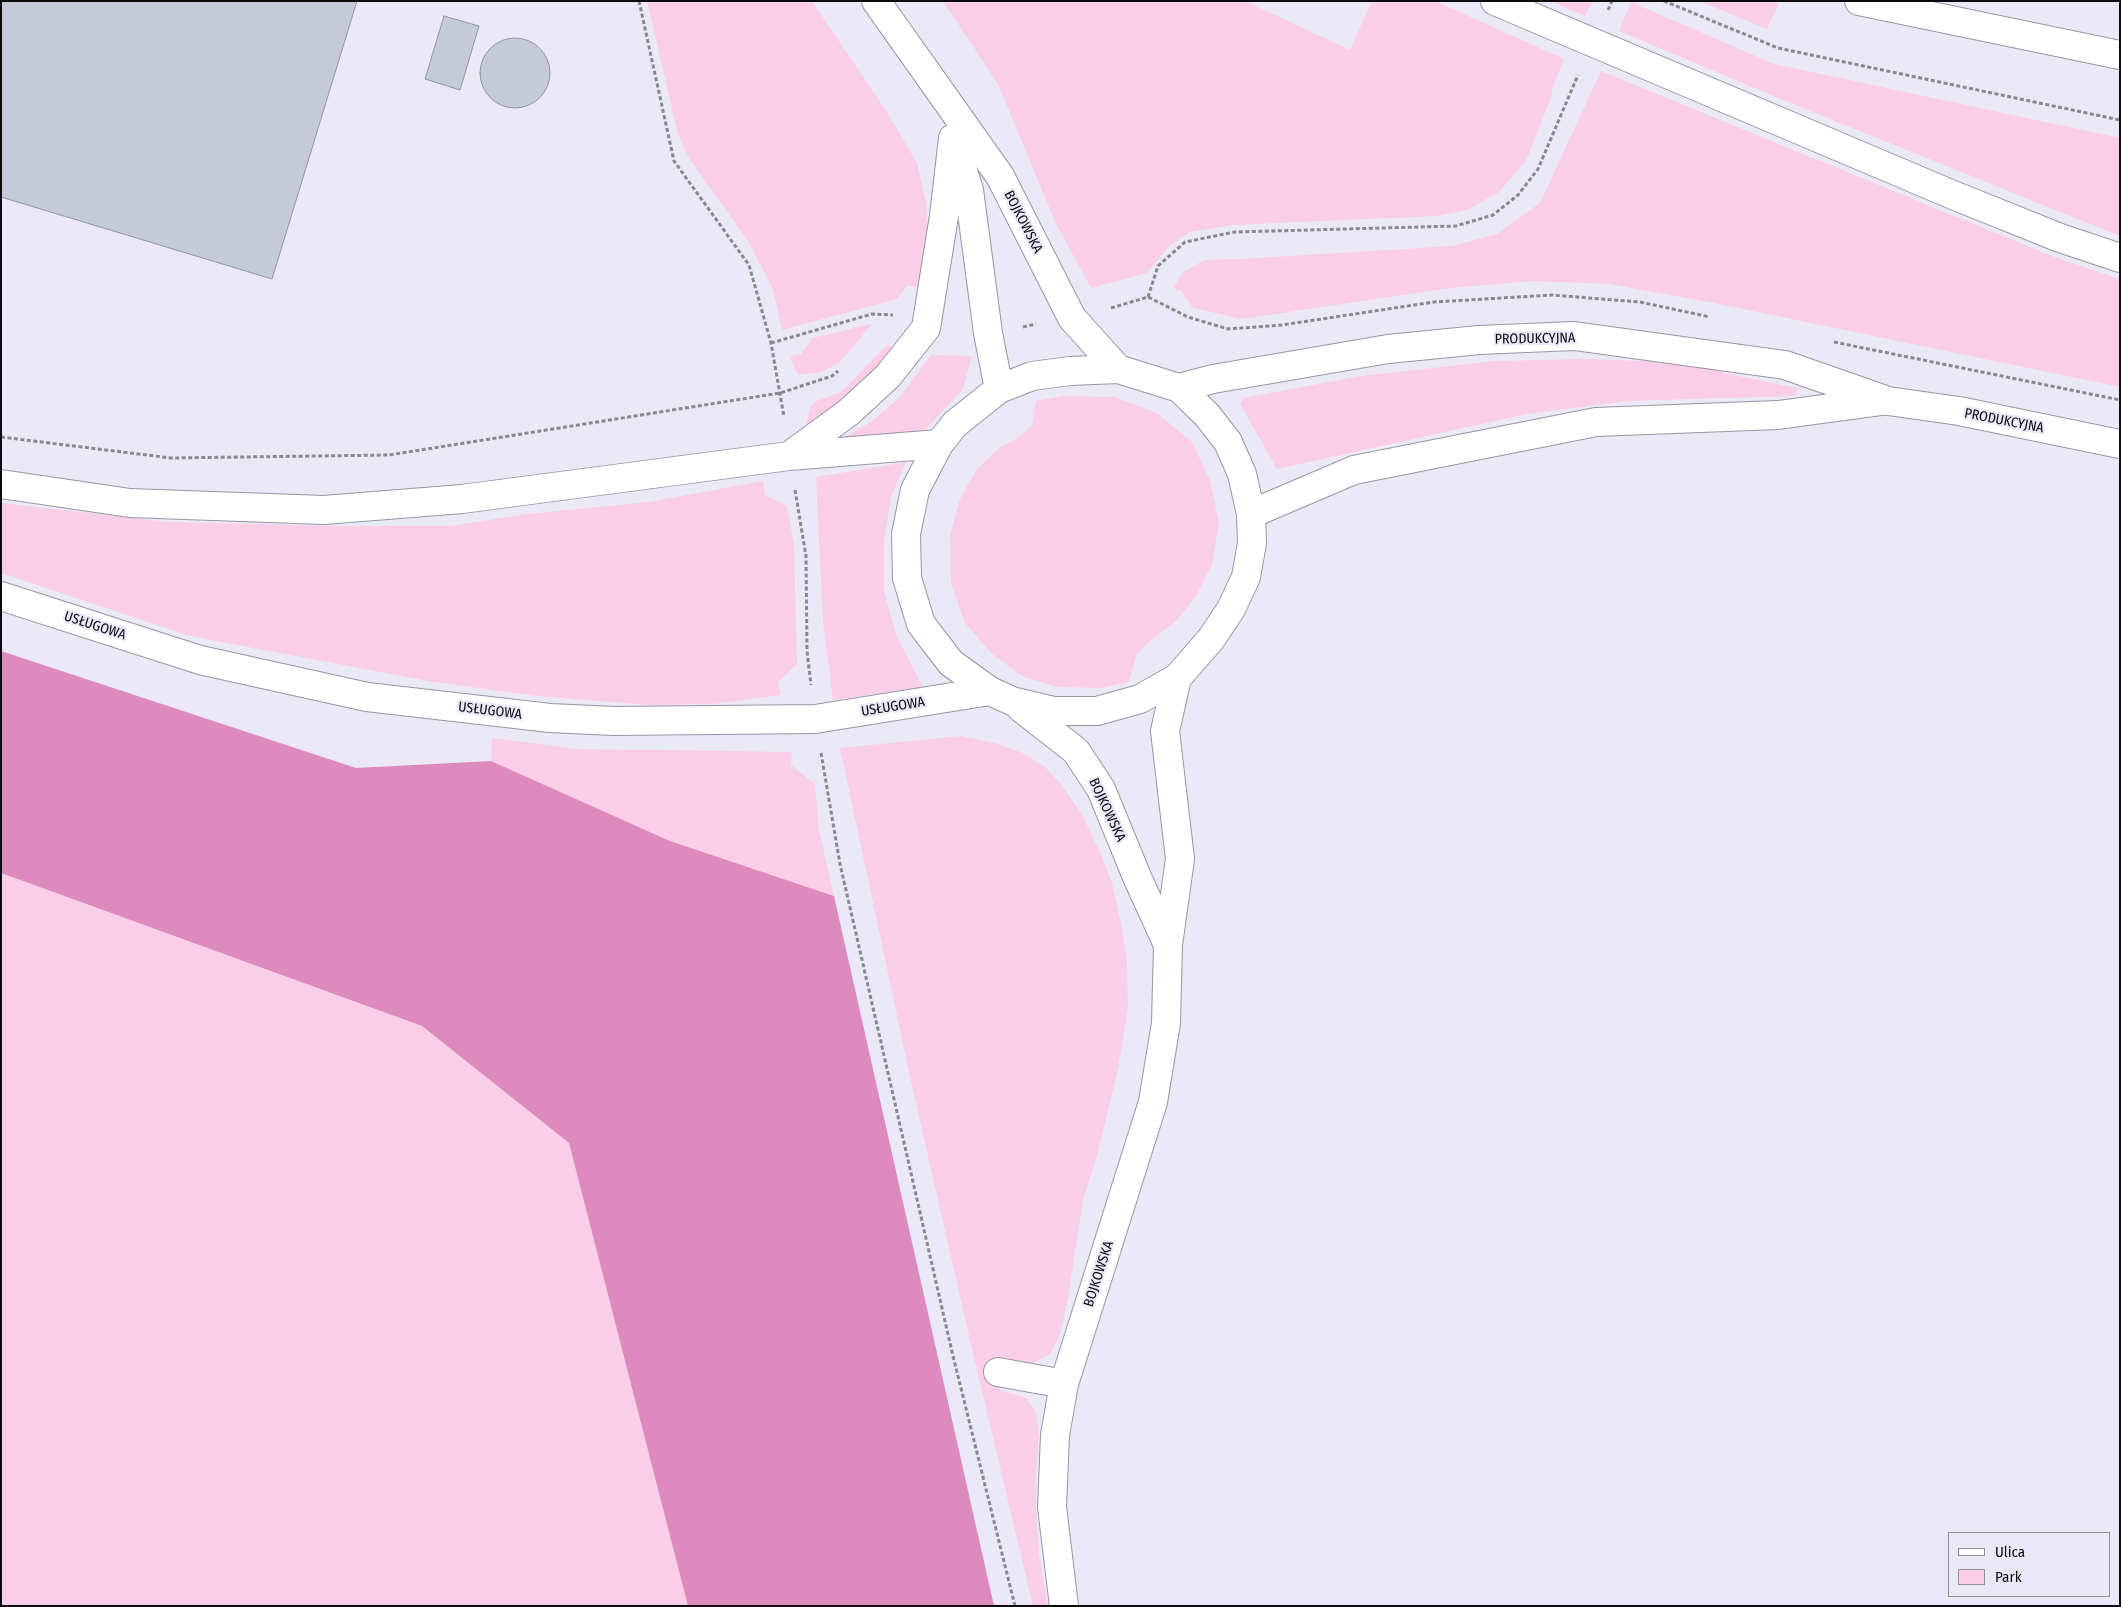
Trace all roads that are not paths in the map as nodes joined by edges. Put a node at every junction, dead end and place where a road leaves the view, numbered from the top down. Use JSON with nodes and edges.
{"nodes":[{"id":1,"x":876,"y":1,"type":"edge"},
{"id":2,"x":1495,"y":1,"type":"edge"},
{"id":3,"x":1859,"y":1,"type":"edge"},
{"id":4,"x":2120,"y":55,"type":"edge"},
{"id":5,"x":929,"y":75,"type":"junction"},
{"id":6,"x":953,"y":138,"type":"junction"},
{"id":7,"x":2120,"y":258,"type":"edge"},
{"id":8,"x":1118,"y":369,"type":"junction"},
{"id":9,"x":1179,"y":388,"type":"junction"},
{"id":10,"x":999,"y":389,"type":"junction"},
{"id":11,"x":1888,"y":400,"type":"junction"},
{"id":12,"x":939,"y":444,"type":"junction"},
{"id":13,"x":2120,"y":444,"type":"edge"},
{"id":14,"x":790,"y":456,"type":"junction"},
{"id":15,"x":1,"y":484,"type":"edge"},
{"id":16,"x":1252,"y":514,"type":"junction"},
{"id":17,"x":1,"y":596,"type":"edge"},
{"id":18,"x":1178,"y":678,"type":"junction"},
{"id":19,"x":1001,"y":696,"type":"junction"},
{"id":20,"x":1168,"y":945,"type":"junction"},
{"id":21,"x":998,"y":1372,"type":"dead end"},
{"id":22,"x":1064,"y":1384,"type":"junction"},
{"id":23,"x":1064,"y":1606,"type":"edge"}],
"edges":[{"from":1,"to":5,"type":"street","name":"BOJKOWSKA"},
{"from":2,"to":7,"type":"street"},
{"from":3,"to":4,"type":"street"},
{"from":5,"to":6,"type":"street","name":"BOJKOWSKA"},
{"from":5,"to":8,"type":"street","name":"BOJKOWSKA"},
{"from":6,"to":10,"type":"street","name":"BOJKOWSKA"},
{"from":6,"to":14,"type":"street"},
{"from":8,"to":9,"type":"street"},
{"from":8,"to":10,"type":"street","name":"BOJKOWSKA"},
{"from":9,"to":11,"type":"street","name":"PRODUKCYJNA"},
{"from":9,"to":16,"type":"street"},
{"from":10,"to":12,"type":"street","name":"BOJKOWSKA"},
{"from":11,"to":13,"type":"street","name":"PRODUKCYJNA"},
{"from":11,"to":16,"type":"street","name":"PRODUKCYJNA"},
{"from":12,"to":14,"type":"street"},
{"from":12,"to":19,"type":"street","name":"BOJKOWSKA"},
{"from":14,"to":15,"type":"street"},
{"from":16,"to":18,"type":"street"},
{"from":17,"to":19,"type":"street","name":"USŁUGOWA"},
{"from":18,"to":19,"type":"street"},
{"from":18,"to":20,"type":"street","name":"BOJKOWSKA"},
{"from":19,"to":20,"type":"street","name":"BOJKOWSKA"},
{"from":20,"to":22,"type":"street","name":"BOJKOWSKA"},
{"from":21,"to":22,"type":"street"},
{"from":22,"to":23,"type":"street","name":"BOJKOWSKA"}]}
